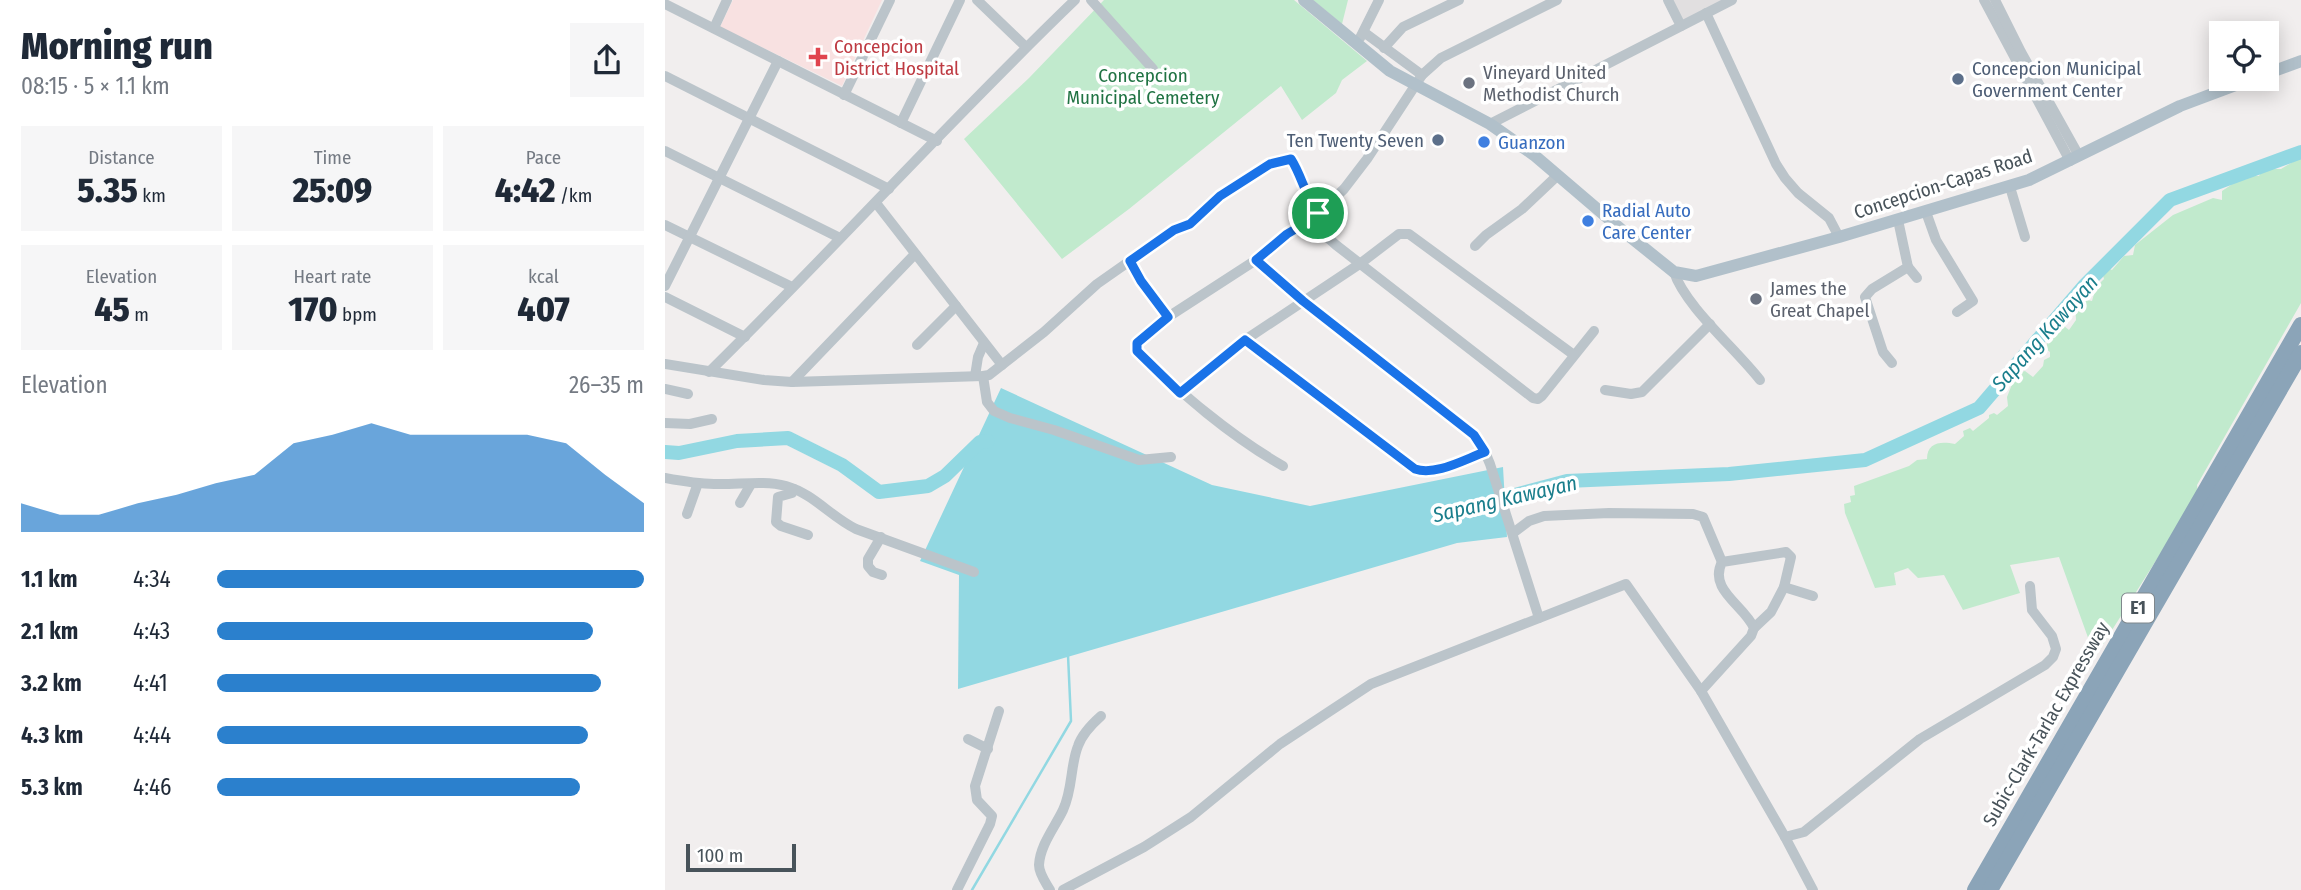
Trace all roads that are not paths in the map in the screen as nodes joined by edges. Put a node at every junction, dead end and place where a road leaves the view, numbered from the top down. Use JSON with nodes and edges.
{"nodes":[{"id":1,"x":727,"y":0,"type":"edge"},
{"id":2,"x":890,"y":0,"type":"edge"},
{"id":3,"x":960,"y":0,"type":"edge"},
{"id":4,"x":977,"y":0,"type":"edge"},
{"id":5,"x":1091,"y":0,"type":"edge"},
{"id":6,"x":1304,"y":0,"type":"edge"},
{"id":7,"x":1379,"y":0,"type":"edge"},
{"id":8,"x":1459,"y":0,"type":"edge"},
{"id":9,"x":1557,"y":0,"type":"edge"},
{"id":10,"x":1668,"y":0,"type":"edge"},
{"id":11,"x":1732,"y":0,"type":"edge"},
{"id":12,"x":1984,"y":0,"type":"edge"},
{"id":13,"x":1995,"y":0,"type":"edge"},
{"id":14,"x":1073,"y":1,"type":"edge"},
{"id":15,"x":665,"y":4,"type":"edge"},
{"id":16,"x":1706,"y":13,"type":"junction"},
{"id":17,"x":1681,"y":26,"type":"junction"},
{"id":18,"x":714,"y":28,"type":"junction"},
{"id":19,"x":1365,"y":33,"type":"junction"},
{"id":20,"x":1355,"y":44,"type":"junction"},
{"id":21,"x":1026,"y":47,"type":"junction"},
{"id":22,"x":1384,"y":48,"type":"junction"},
{"id":23,"x":778,"y":61,"type":"junction"},
{"id":24,"x":2301,"y":61,"type":"edge"},
{"id":25,"x":1153,"y":69,"type":"dead end"},
{"id":26,"x":2279,"y":69,"type":"edge"},
{"id":27,"x":665,"y":76,"type":"edge"},
{"id":28,"x":1419,"y":81,"type":"junction"},
{"id":29,"x":2220,"y":91,"type":"edge"},
{"id":30,"x":844,"y":94,"type":"junction"},
{"id":31,"x":748,"y":119,"type":"junction"},
{"id":32,"x":901,"y":123,"type":"junction"},
{"id":33,"x":1490,"y":124,"type":"junction"},
{"id":34,"x":937,"y":141,"type":"junction"},
{"id":35,"x":665,"y":151,"type":"edge"},
{"id":36,"x":2074,"y":159,"type":"junction"},
{"id":37,"x":1558,"y":175,"type":"junction"},
{"id":38,"x":717,"y":178,"type":"junction"},
{"id":39,"x":2010,"y":187,"type":"junction"},
{"id":40,"x":890,"y":190,"type":"junction"},
{"id":41,"x":876,"y":203,"type":"junction"},
{"id":42,"x":1926,"y":212,"type":"junction"},
{"id":43,"x":1313,"y":217,"type":"junction"},
{"id":44,"x":1898,"y":220,"type":"junction"},
{"id":45,"x":665,"y":225,"type":"edge"},
{"id":46,"x":689,"y":237,"type":"junction"},
{"id":47,"x":1839,"y":237,"type":"junction"},
{"id":48,"x":2025,"y":237,"type":"dead end"},
{"id":49,"x":840,"y":238,"type":"junction"},
{"id":50,"x":1475,"y":246,"type":"dead end"},
{"id":51,"x":915,"y":254,"type":"junction"},
{"id":52,"x":1256,"y":260,"type":"junction"},
{"id":53,"x":1130,"y":261,"type":"junction"},
{"id":54,"x":1361,"y":263,"type":"junction"},
{"id":55,"x":1908,"y":267,"type":"junction"},
{"id":56,"x":1674,"y":272,"type":"junction"},
{"id":57,"x":1917,"y":278,"type":"dead end"},
{"id":58,"x":665,"y":286,"type":"edge"},
{"id":59,"x":792,"y":287,"type":"junction"},
{"id":60,"x":665,"y":298,"type":"edge"},
{"id":61,"x":1303,"y":301,"type":"junction"},
{"id":62,"x":956,"y":306,"type":"junction"},
{"id":63,"x":1957,"y":312,"type":"dead end"},
{"id":64,"x":1168,"y":317,"type":"junction"},
{"id":65,"x":1710,"y":324,"type":"junction"},
{"id":66,"x":2301,"y":325,"type":"edge"},
{"id":67,"x":1594,"y":331,"type":"dead end"},
{"id":68,"x":745,"y":337,"type":"junction"},
{"id":69,"x":1245,"y":340,"type":"junction"},
{"id":70,"x":984,"y":343,"type":"junction"},
{"id":71,"x":917,"y":345,"type":"dead end"},
{"id":72,"x":2301,"y":353,"type":"edge"},
{"id":73,"x":1574,"y":355,"type":"junction"},
{"id":74,"x":1892,"y":363,"type":"dead end"},
{"id":75,"x":665,"y":364,"type":"edge"},
{"id":76,"x":1002,"y":365,"type":"junction"},
{"id":77,"x":709,"y":372,"type":"junction"},
{"id":78,"x":979,"y":376,"type":"junction"},
{"id":79,"x":1760,"y":380,"type":"dead end"},
{"id":80,"x":792,"y":382,"type":"junction"},
{"id":81,"x":665,"y":389,"type":"edge"},
{"id":82,"x":1605,"y":390,"type":"dead end"},
{"id":83,"x":1180,"y":393,"type":"junction"},
{"id":84,"x":688,"y":394,"type":"dead end"},
{"id":85,"x":712,"y":419,"type":"dead end"},
{"id":86,"x":665,"y":423,"type":"edge"},
{"id":87,"x":1485,"y":452,"type":"junction"},
{"id":88,"x":1171,"y":457,"type":"dead end"},
{"id":89,"x":1283,"y":466,"type":"dead end"},
{"id":90,"x":665,"y":478,"type":"edge"},
{"id":91,"x":698,"y":483,"type":"junction"},
{"id":92,"x":751,"y":484,"type":"junction"},
{"id":93,"x":794,"y":489,"type":"junction"},
{"id":94,"x":740,"y":503,"type":"dead end"},
{"id":95,"x":687,"y":514,"type":"dead end"},
{"id":96,"x":1511,"y":529,"type":"junction"},
{"id":97,"x":808,"y":535,"type":"dead end"},
{"id":98,"x":881,"y":537,"type":"junction"},
{"id":99,"x":1722,"y":562,"type":"junction"},
{"id":100,"x":974,"y":572,"type":"dead end"},
{"id":101,"x":882,"y":575,"type":"dead end"},
{"id":102,"x":2030,"y":586,"type":"dead end"},
{"id":103,"x":1784,"y":587,"type":"junction"},
{"id":104,"x":1813,"y":596,"type":"dead end"},
{"id":105,"x":1539,"y":618,"type":"junction"},
{"id":106,"x":1754,"y":628,"type":"junction"},
{"id":107,"x":1701,"y":691,"type":"junction"},
{"id":108,"x":999,"y":710,"type":"dead end"},
{"id":109,"x":1101,"y":716,"type":"dead end"},
{"id":110,"x":968,"y":739,"type":"dead end"},
{"id":111,"x":988,"y":749,"type":"junction"},
{"id":112,"x":1785,"y":837,"type":"junction"},
{"id":113,"x":1800,"y":868,"type":"junction"},
{"id":114,"x":957,"y":890,"type":"edge"},
{"id":115,"x":1050,"y":890,"type":"edge"},
{"id":116,"x":1063,"y":890,"type":"edge"},
{"id":117,"x":1804,"y":890,"type":"edge"},
{"id":118,"x":1812,"y":890,"type":"edge"},
{"id":119,"x":1975,"y":890,"type":"edge"},
{"id":120,"x":1990,"y":890,"type":"edge"}],
"edges":[{"from":1,"to":18,"type":"street"},
{"from":2,"to":30,"type":"street"},
{"from":3,"to":32,"type":"street"},
{"from":4,"to":21,"type":"street"},
{"from":5,"to":25,"type":"street"},
{"from":6,"to":20,"type":"main road"},
{"from":7,"to":19,"type":"street"},
{"from":8,"to":22,"type":"street"},
{"from":9,"to":28,"type":"street"},
{"from":10,"to":17,"type":"street"},
{"from":11,"to":16,"type":"street"},
{"from":12,"to":36,"type":"street"},
{"from":13,"to":36,"type":"street"},
{"from":14,"to":21,"type":"street"},
{"from":15,"to":18,"type":"street"},
{"from":16,"to":17,"type":"street"},
{"from":16,"to":47,"type":"street"},
{"from":17,"to":33,"type":"street"},
{"from":18,"to":23,"type":"street"},
{"from":19,"to":20,"type":"street"},
{"from":19,"to":22,"type":"street"},
{"from":20,"to":28,"type":"main road"},
{"from":21,"to":34,"type":"street"},
{"from":22,"to":28,"type":"street"},
{"from":23,"to":30,"type":"street"},
{"from":23,"to":31,"type":"street"},
{"from":24,"to":26,"type":"main road"},
{"from":27,"to":31,"type":"street"},
{"from":28,"to":33,"type":"main road"},
{"from":28,"to":43,"type":"street"},
{"from":29,"to":36,"type":"main road","name":"Concepcion-Capas Road"},
{"from":30,"to":32,"type":"street"},
{"from":31,"to":38,"type":"street"},
{"from":31,"to":40,"type":"street"},
{"from":32,"to":34,"type":"street"},
{"from":33,"to":37,"type":"main road"},
{"from":34,"to":40,"type":"street"},
{"from":35,"to":38,"type":"street"},
{"from":36,"to":39,"type":"main road","name":"Concepcion-Capas Road"},
{"from":37,"to":50,"type":"street"},
{"from":37,"to":56,"type":"main road"},
{"from":38,"to":46,"type":"street"},
{"from":38,"to":49,"type":"street"},
{"from":39,"to":42,"type":"main road","name":"Concepcion-Capas Road"},
{"from":39,"to":48,"type":"street"},
{"from":40,"to":41,"type":"street"},
{"from":41,"to":49,"type":"street"},
{"from":41,"to":51,"type":"street"},
{"from":42,"to":44,"type":"main road","name":"Concepcion-Capas Road"},
{"from":42,"to":63,"type":"street"},
{"from":43,"to":52,"type":"street"},
{"from":43,"to":53,"type":"street"},
{"from":43,"to":54,"type":"street"},
{"from":44,"to":47,"type":"main road","name":"Concepcion-Capas Road"},
{"from":44,"to":55,"type":"street"},
{"from":45,"to":46,"type":"street"},
{"from":46,"to":58,"type":"street"},
{"from":46,"to":59,"type":"street"},
{"from":47,"to":56,"type":"main road","name":"Concepcion-Capas Road"},
{"from":49,"to":59,"type":"street"},
{"from":51,"to":62,"type":"street"},
{"from":51,"to":80,"type":"street"},
{"from":52,"to":61,"type":"street"},
{"from":52,"to":64,"type":"street"},
{"from":53,"to":64,"type":"street"},
{"from":53,"to":76,"type":"street"},
{"from":54,"to":61,"type":"street"},
{"from":54,"to":73,"type":"street"},
{"from":54,"to":73,"type":"street"},
{"from":55,"to":57,"type":"street"},
{"from":55,"to":74,"type":"street"},
{"from":56,"to":65,"type":"street"},
{"from":59,"to":68,"type":"street"},
{"from":60,"to":68,"type":"street"},
{"from":61,"to":69,"type":"street"},
{"from":61,"to":87,"type":"street"},
{"from":62,"to":70,"type":"street"},
{"from":62,"to":71,"type":"street"},
{"from":64,"to":83,"type":"street"},
{"from":65,"to":79,"type":"street"},
{"from":65,"to":82,"type":"street"},
{"from":66,"to":119,"type":"highway","name":"Subic-Clark-Tarlac Expressway","number":"E1"},
{"from":67,"to":73,"type":"street"},
{"from":68,"to":77,"type":"street"},
{"from":69,"to":83,"type":"street"},
{"from":69,"to":87,"type":"street"},
{"from":70,"to":76,"type":"street"},
{"from":70,"to":78,"type":"street"},
{"from":72,"to":120,"type":"highway","name":"Subic-Clark-Tarlac Expressway","number":"E1"},
{"from":75,"to":77,"type":"street"},
{"from":76,"to":78,"type":"street"},
{"from":77,"to":80,"type":"street"},
{"from":78,"to":80,"type":"street"},
{"from":78,"to":88,"type":"street"},
{"from":81,"to":84,"type":"street"},
{"from":83,"to":89,"type":"street"},
{"from":85,"to":86,"type":"street"},
{"from":87,"to":96,"type":"street"},
{"from":90,"to":91,"type":"street"},
{"from":91,"to":92,"type":"street"},
{"from":91,"to":95,"type":"street"},
{"from":92,"to":93,"type":"street"},
{"from":92,"to":94,"type":"street"},
{"from":93,"to":97,"type":"street"},
{"from":93,"to":98,"type":"street"},
{"from":96,"to":99,"type":"street"},
{"from":96,"to":105,"type":"street"},
{"from":98,"to":100,"type":"street"},
{"from":98,"to":101,"type":"street"},
{"from":99,"to":103,"type":"street"},
{"from":99,"to":106,"type":"street"},
{"from":102,"to":112,"type":"street"},
{"from":103,"to":104,"type":"street"},
{"from":103,"to":106,"type":"street"},
{"from":105,"to":107,"type":"street"},
{"from":105,"to":116,"type":"street"},
{"from":106,"to":107,"type":"street"},
{"from":107,"to":112,"type":"street"},
{"from":108,"to":111,"type":"street"},
{"from":109,"to":115,"type":"street"},
{"from":110,"to":111,"type":"street"},
{"from":111,"to":114,"type":"street"},
{"from":112,"to":113,"type":"street"},
{"from":113,"to":117,"type":"street"},
{"from":113,"to":118,"type":"street"}]}
